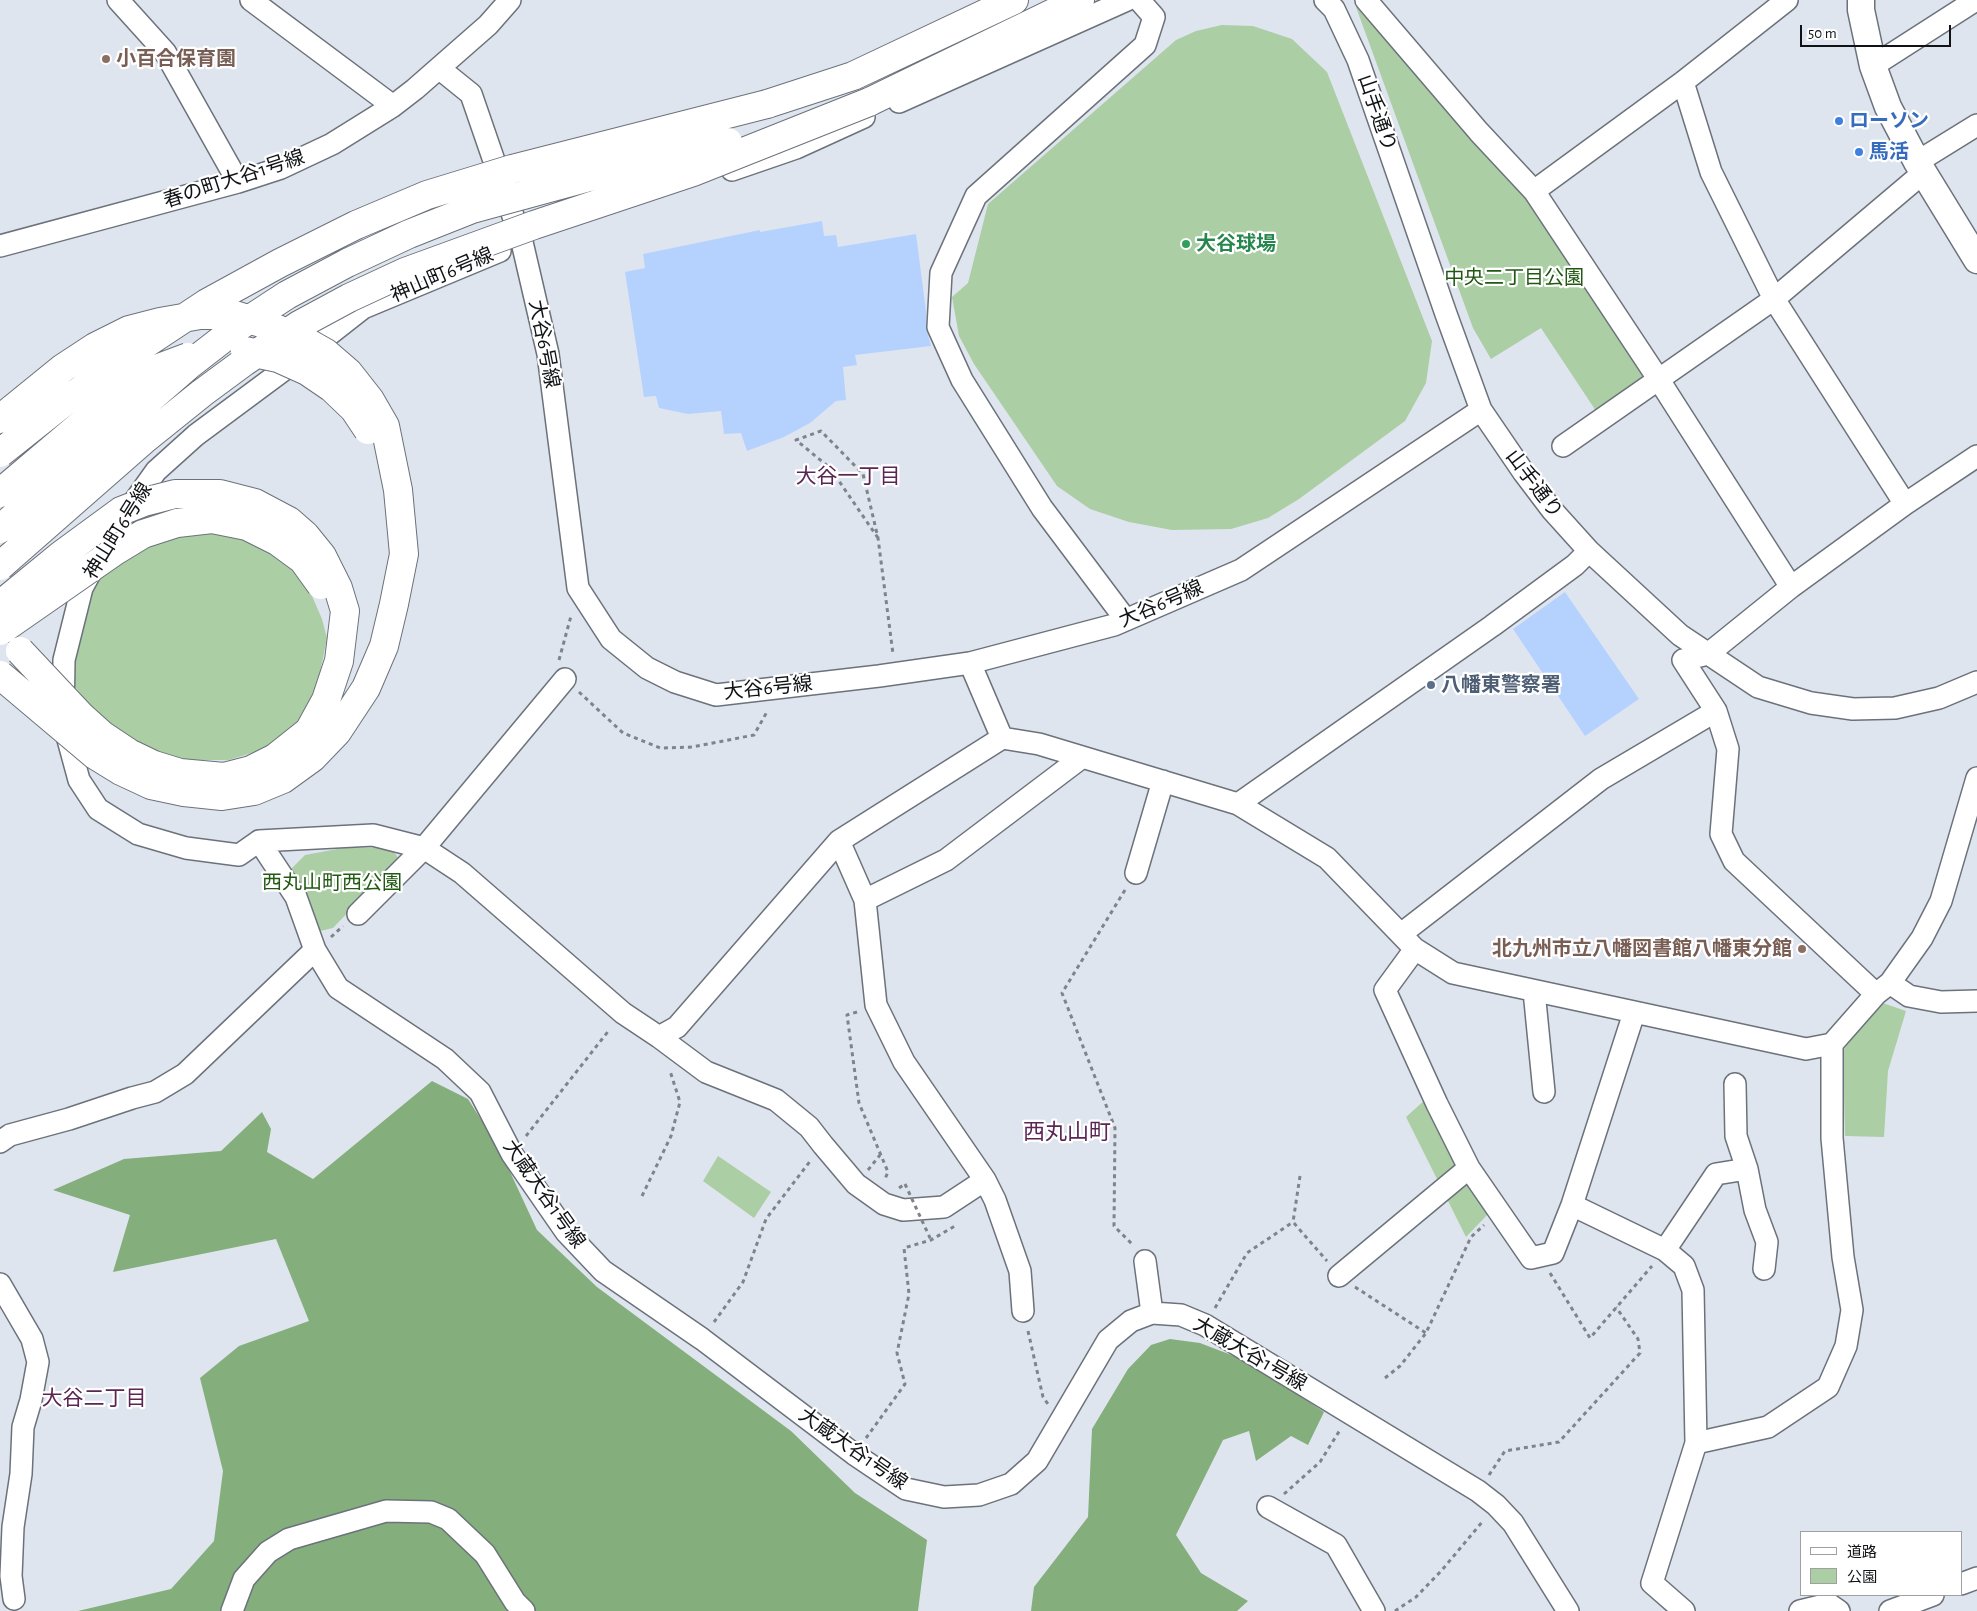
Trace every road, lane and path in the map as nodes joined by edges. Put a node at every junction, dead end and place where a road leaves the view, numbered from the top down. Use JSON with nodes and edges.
{"nodes":[{"id":1,"x":118,"y":0,"type":"edge"},
{"id":2,"x":251,"y":0,"type":"edge"},
{"id":3,"x":510,"y":0,"type":"edge"},
{"id":4,"x":1014,"y":0,"type":"edge"},
{"id":5,"x":1080,"y":0,"type":"edge"},
{"id":6,"x":1127,"y":0,"type":"edge"},
{"id":7,"x":1139,"y":0,"type":"edge"},
{"id":8,"x":1324,"y":0,"type":"edge"},
{"id":9,"x":1366,"y":0,"type":"edge"},
{"id":10,"x":1787,"y":0,"type":"edge"},
{"id":11,"x":1861,"y":0,"type":"edge"},
{"id":12,"x":1976,"y":0,"type":"edge"},
{"id":13,"x":1873,"y":66,"type":"junction"},
{"id":14,"x":440,"y":69,"type":"junction"},
{"id":15,"x":1683,"y":82,"type":"junction"},
{"id":16,"x":869,"y":102,"type":"junction"},
{"id":17,"x":393,"y":106,"type":"junction"},
{"id":18,"x":1977,"y":125,"type":"edge"},
{"id":19,"x":1920,"y":167,"type":"junction"},
{"id":20,"x":238,"y":182,"type":"junction"},
{"id":21,"x":1534,"y":190,"type":"junction"},
{"id":22,"x":522,"y":242,"type":"junction"},
{"id":23,"x":0,"y":246,"type":"edge"},
{"id":24,"x":1977,"y":260,"type":"edge"},
{"id":25,"x":1774,"y":299,"type":"junction"},
{"id":26,"x":1659,"y":380,"type":"junction"},
{"id":27,"x":1481,"y":410,"type":"junction"},
{"id":28,"x":0,"y":419,"type":"edge"},
{"id":29,"x":1563,"y":446,"type":"dead end"},
{"id":30,"x":0,"y":453,"type":"edge"},
{"id":31,"x":1977,"y":456,"type":"edge"},
{"id":32,"x":398,"y":490,"type":"junction"},
{"id":33,"x":0,"y":493,"type":"edge"},
{"id":34,"x":1905,"y":504,"type":"junction"},
{"id":35,"x":0,"y":530,"type":"edge"},
{"id":36,"x":878,"y":538,"type":"junction"},
{"id":37,"x":1589,"y":551,"type":"junction"},
{"id":38,"x":0,"y":566,"type":"edge"},
{"id":39,"x":1791,"y":587,"type":"junction"},
{"id":40,"x":0,"y":604,"type":"edge"},
{"id":41,"x":570,"y":620,"type":"dead end"},
{"id":42,"x":1126,"y":620,"type":"junction"},
{"id":43,"x":7,"y":639,"type":"edge"},
{"id":44,"x":1708,"y":654,"type":"junction"},
{"id":45,"x":340,"y":661,"type":"junction"},
{"id":46,"x":970,"y":663,"type":"junction"},
{"id":47,"x":895,"y":674,"type":"junction"},
{"id":48,"x":0,"y":675,"type":"edge"},
{"id":49,"x":565,"y":679,"type":"junction"},
{"id":50,"x":1977,"y":682,"type":"edge"},
{"id":51,"x":1716,"y":711,"type":"junction"},
{"id":52,"x":754,"y":735,"type":"dead end"},
{"id":53,"x":1002,"y":738,"type":"junction"},
{"id":54,"x":1081,"y":758,"type":"junction"},
{"id":55,"x":1977,"y":778,"type":"edge"},
{"id":56,"x":1163,"y":781,"type":"junction"},
{"id":57,"x":1238,"y":804,"type":"junction"},
{"id":58,"x":259,"y":841,"type":"junction"},
{"id":59,"x":839,"y":841,"type":"junction"},
{"id":60,"x":424,"y":848,"type":"junction"},
{"id":61,"x":1136,"y":873,"type":"joint"},
{"id":62,"x":865,"y":900,"type":"junction"},
{"id":63,"x":358,"y":914,"type":"joint"},
{"id":64,"x":1408,"y":941,"type":"junction"},
{"id":65,"x":315,"y":950,"type":"junction"},
{"id":66,"x":1883,"y":988,"type":"junction"},
{"id":67,"x":1534,"y":991,"type":"junction"},
{"id":68,"x":1977,"y":1000,"type":"edge"},
{"id":69,"x":876,"y":1005,"type":"junction"},
{"id":70,"x":623,"y":1013,"type":"junction"},
{"id":71,"x":1634,"y":1013,"type":"junction"},
{"id":72,"x":659,"y":1037,"type":"junction"},
{"id":73,"x":1832,"y":1044,"type":"junction"},
{"id":74,"x":1735,"y":1084,"type":"dead end"},
{"id":75,"x":1544,"y":1092,"type":"dead end"},
{"id":76,"x":0,"y":1142,"type":"edge"},
{"id":77,"x":822,"y":1146,"type":"junction"},
{"id":78,"x":512,"y":1154,"type":"junction"},
{"id":79,"x":1469,"y":1168,"type":"junction"},
{"id":80,"x":1747,"y":1169,"type":"junction"},
{"id":81,"x":985,"y":1180,"type":"junction"},
{"id":82,"x":888,"y":1186,"type":"dead end"},
{"id":83,"x":893,"y":1191,"type":"dead end"},
{"id":84,"x":642,"y":1196,"type":"dead end"},
{"id":85,"x":1572,"y":1206,"type":"junction"},
{"id":86,"x":1499,"y":1211,"type":"junction"},
{"id":87,"x":962,"y":1221,"type":"dead end"},
{"id":88,"x":1293,"y":1222,"type":"dead end"},
{"id":89,"x":931,"y":1240,"type":"junction"},
{"id":90,"x":1666,"y":1250,"type":"junction"},
{"id":91,"x":1540,"y":1256,"type":"junction"},
{"id":92,"x":1146,"y":1261,"type":"joint"},
{"id":93,"x":1764,"y":1268,"type":"dead end"},
{"id":94,"x":1339,"y":1276,"type":"dead end"},
{"id":95,"x":0,"y":1284,"type":"edge"},
{"id":96,"x":1616,"y":1307,"type":"junction"},
{"id":97,"x":1023,"y":1311,"type":"joint"},
{"id":98,"x":1152,"y":1313,"type":"junction"},
{"id":99,"x":1206,"y":1325,"type":"junction"},
{"id":100,"x":702,"y":1339,"type":"junction"},
{"id":101,"x":1385,"y":1378,"type":"dead end"},
{"id":102,"x":1351,"y":1413,"type":"junction"},
{"id":103,"x":1060,"y":1423,"type":"junction"},
{"id":104,"x":1696,"y":1443,"type":"junction"},
{"id":105,"x":854,"y":1454,"type":"junction"},
{"id":106,"x":1478,"y":1491,"type":"junction"},
{"id":107,"x":1276,"y":1501,"type":"joint"},
{"id":108,"x":1496,"y":1505,"type":"junction"},
{"id":109,"x":1977,"y":1578,"type":"edge"},
{"id":110,"x":1962,"y":1584,"type":"edge"},
{"id":111,"x":1930,"y":1596,"type":"edge"},
{"id":112,"x":14,"y":1599,"type":"dead end"},
{"id":113,"x":232,"y":1611,"type":"edge"},
{"id":114,"x":524,"y":1611,"type":"edge"},
{"id":115,"x":1374,"y":1611,"type":"edge"},
{"id":116,"x":1395,"y":1611,"type":"edge"},
{"id":117,"x":1568,"y":1611,"type":"edge"},
{"id":118,"x":1684,"y":1611,"type":"edge"},
{"id":119,"x":1800,"y":1611,"type":"edge"},
{"id":120,"x":1839,"y":1611,"type":"edge"},
{"id":121,"x":1890,"y":1611,"type":"edge"}],
"edges":[{"from":1,"to":20,"type":"street"},
{"from":2,"to":17,"type":"street"},
{"from":3,"to":14,"type":"street","name":"春の町大谷1号線"},
{"from":4,"to":30,"type":"highway","bridge":true},
{"from":5,"to":16,"type":"highway"},
{"from":6,"to":22,"type":"street","name":"神山町6号線"},
{"from":7,"to":42,"type":"street"},
{"from":8,"to":27,"type":"street","name":"山手通り"},
{"from":9,"to":21,"type":"street"},
{"from":10,"to":15,"type":"street"},
{"from":11,"to":13,"type":"main road"},
{"from":12,"to":13,"type":"street"},
{"from":13,"to":19,"type":"main road"},
{"from":14,"to":17,"type":"street","name":"春の町大谷1号線"},
{"from":14,"to":22,"type":"street","name":"大谷6号線"},
{"from":15,"to":21,"type":"street"},
{"from":15,"to":25,"type":"street"},
{"from":16,"to":35,"type":"highway","bridge":true},
{"from":16,"to":38,"type":"highway","bridge":true},
{"from":17,"to":20,"type":"street","name":"春の町大谷1号線"},
{"from":18,"to":19,"type":"street"},
{"from":19,"to":24,"type":"main road"},
{"from":19,"to":25,"type":"street"},
{"from":20,"to":23,"type":"street","name":"春の町大谷1号線"},
{"from":21,"to":26,"type":"street"},
{"from":22,"to":47,"type":"street","name":"大谷6号線"},
{"from":22,"to":58,"type":"street","name":"神山町6号線"},
{"from":25,"to":26,"type":"street"},
{"from":25,"to":34,"type":"street"},
{"from":26,"to":29,"type":"street"},
{"from":26,"to":39,"type":"street"},
{"from":27,"to":37,"type":"street","name":"山手通り"},
{"from":27,"to":42,"type":"street","name":"大谷6号線"},
{"from":28,"to":32,"type":"highway","bridge":true},
{"from":31,"to":34,"type":"street"},
{"from":32,"to":33,"type":"highway","bridge":true},
{"from":32,"to":48,"type":"highway","bridge":true},
{"from":34,"to":39,"type":"street"},
{"from":36,"to":36,"type":"path"},
{"from":36,"to":47,"type":"path"},
{"from":37,"to":44,"type":"street","name":"山手通り"},
{"from":37,"to":57,"type":"street"},
{"from":39,"to":44,"type":"street"},
{"from":40,"to":45,"type":"highway","bridge":true},
{"from":41,"to":49,"type":"path"},
{"from":42,"to":46,"type":"street","name":"大谷6号線"},
{"from":43,"to":45,"type":"highway","bridge":true},
{"from":43,"to":45,"type":"highway","bridge":true},
{"from":44,"to":50,"type":"street","name":"山手通り"},
{"from":44,"to":51,"type":"street"},
{"from":46,"to":47,"type":"street","name":"大谷6号線"},
{"from":46,"to":53,"type":"street"},
{"from":49,"to":52,"type":"path"},
{"from":49,"to":60,"type":"street"},
{"from":51,"to":64,"type":"street"},
{"from":51,"to":66,"type":"street"},
{"from":53,"to":54,"type":"street"},
{"from":53,"to":59,"type":"street"},
{"from":54,"to":56,"type":"street"},
{"from":54,"to":62,"type":"street"},
{"from":55,"to":66,"type":"street"},
{"from":56,"to":57,"type":"street"},
{"from":56,"to":61,"type":"street"},
{"from":57,"to":64,"type":"street"},
{"from":58,"to":60,"type":"street"},
{"from":58,"to":65,"type":"street"},
{"from":59,"to":62,"type":"street"},
{"from":59,"to":72,"type":"street"},
{"from":60,"to":63,"type":"street"},
{"from":60,"to":70,"type":"street"},
{"from":61,"to":92,"type":"path"},
{"from":62,"to":69,"type":"street"},
{"from":63,"to":65,"type":"path"},
{"from":64,"to":67,"type":"street"},
{"from":64,"to":79,"type":"street"},
{"from":65,"to":76,"type":"street"},
{"from":65,"to":78,"type":"street","name":"大蔵大谷1号線"},
{"from":66,"to":68,"type":"street"},
{"from":66,"to":73,"type":"street"},
{"from":67,"to":71,"type":"street"},
{"from":67,"to":75,"type":"street"},
{"from":69,"to":81,"type":"street"},
{"from":69,"to":82,"type":"path"},
{"from":70,"to":72,"type":"street"},
{"from":70,"to":78,"type":"path"},
{"from":71,"to":73,"type":"street"},
{"from":71,"to":85,"type":"street"},
{"from":72,"to":77,"type":"street"},
{"from":72,"to":84,"type":"path"},
{"from":73,"to":104,"type":"street"},
{"from":74,"to":80,"type":"street"},
{"from":77,"to":81,"type":"street"},
{"from":77,"to":100,"type":"path"},
{"from":78,"to":100,"type":"street","name":"大蔵大谷1号線"},
{"from":79,"to":86,"type":"street"},
{"from":79,"to":94,"type":"street"},
{"from":80,"to":90,"type":"street"},
{"from":80,"to":93,"type":"street"},
{"from":81,"to":97,"type":"street"},
{"from":83,"to":89,"type":"path","bridge":true},
{"from":85,"to":90,"type":"street"},
{"from":85,"to":91,"type":"street"},
{"from":86,"to":91,"type":"street"},
{"from":86,"to":101,"type":"path"},
{"from":87,"to":89,"type":"path"},
{"from":88,"to":99,"type":"path"},
{"from":89,"to":105,"type":"path"},
{"from":90,"to":96,"type":"path"},
{"from":90,"to":104,"type":"street"},
{"from":91,"to":96,"type":"path"},
{"from":92,"to":98,"type":"street"},
{"from":95,"to":112,"type":"street"},
{"from":96,"to":106,"type":"path"},
{"from":97,"to":103,"type":"path"},
{"from":98,"to":99,"type":"street","name":"大蔵大谷1号線"},
{"from":98,"to":103,"type":"street","name":"大蔵大谷1号線"},
{"from":99,"to":102,"type":"street","name":"大蔵大谷1号線"},
{"from":100,"to":105,"type":"street","name":"大蔵大谷1号線"},
{"from":102,"to":106,"type":"street","name":"大蔵大谷1号線"},
{"from":102,"to":107,"type":"path"},
{"from":103,"to":105,"type":"street","name":"大蔵大谷1号線"},
{"from":104,"to":118,"type":"street"},
{"from":106,"to":108,"type":"street","name":"大蔵大谷1号線"},
{"from":107,"to":115,"type":"street"},
{"from":108,"to":116,"type":"path"},
{"from":108,"to":117,"type":"street","name":"大蔵大谷1号線"},
{"from":109,"to":110,"type":"street"},
{"from":111,"to":121,"type":"street"},
{"from":113,"to":114,"type":"street"},
{"from":119,"to":120,"type":"street"}]}
